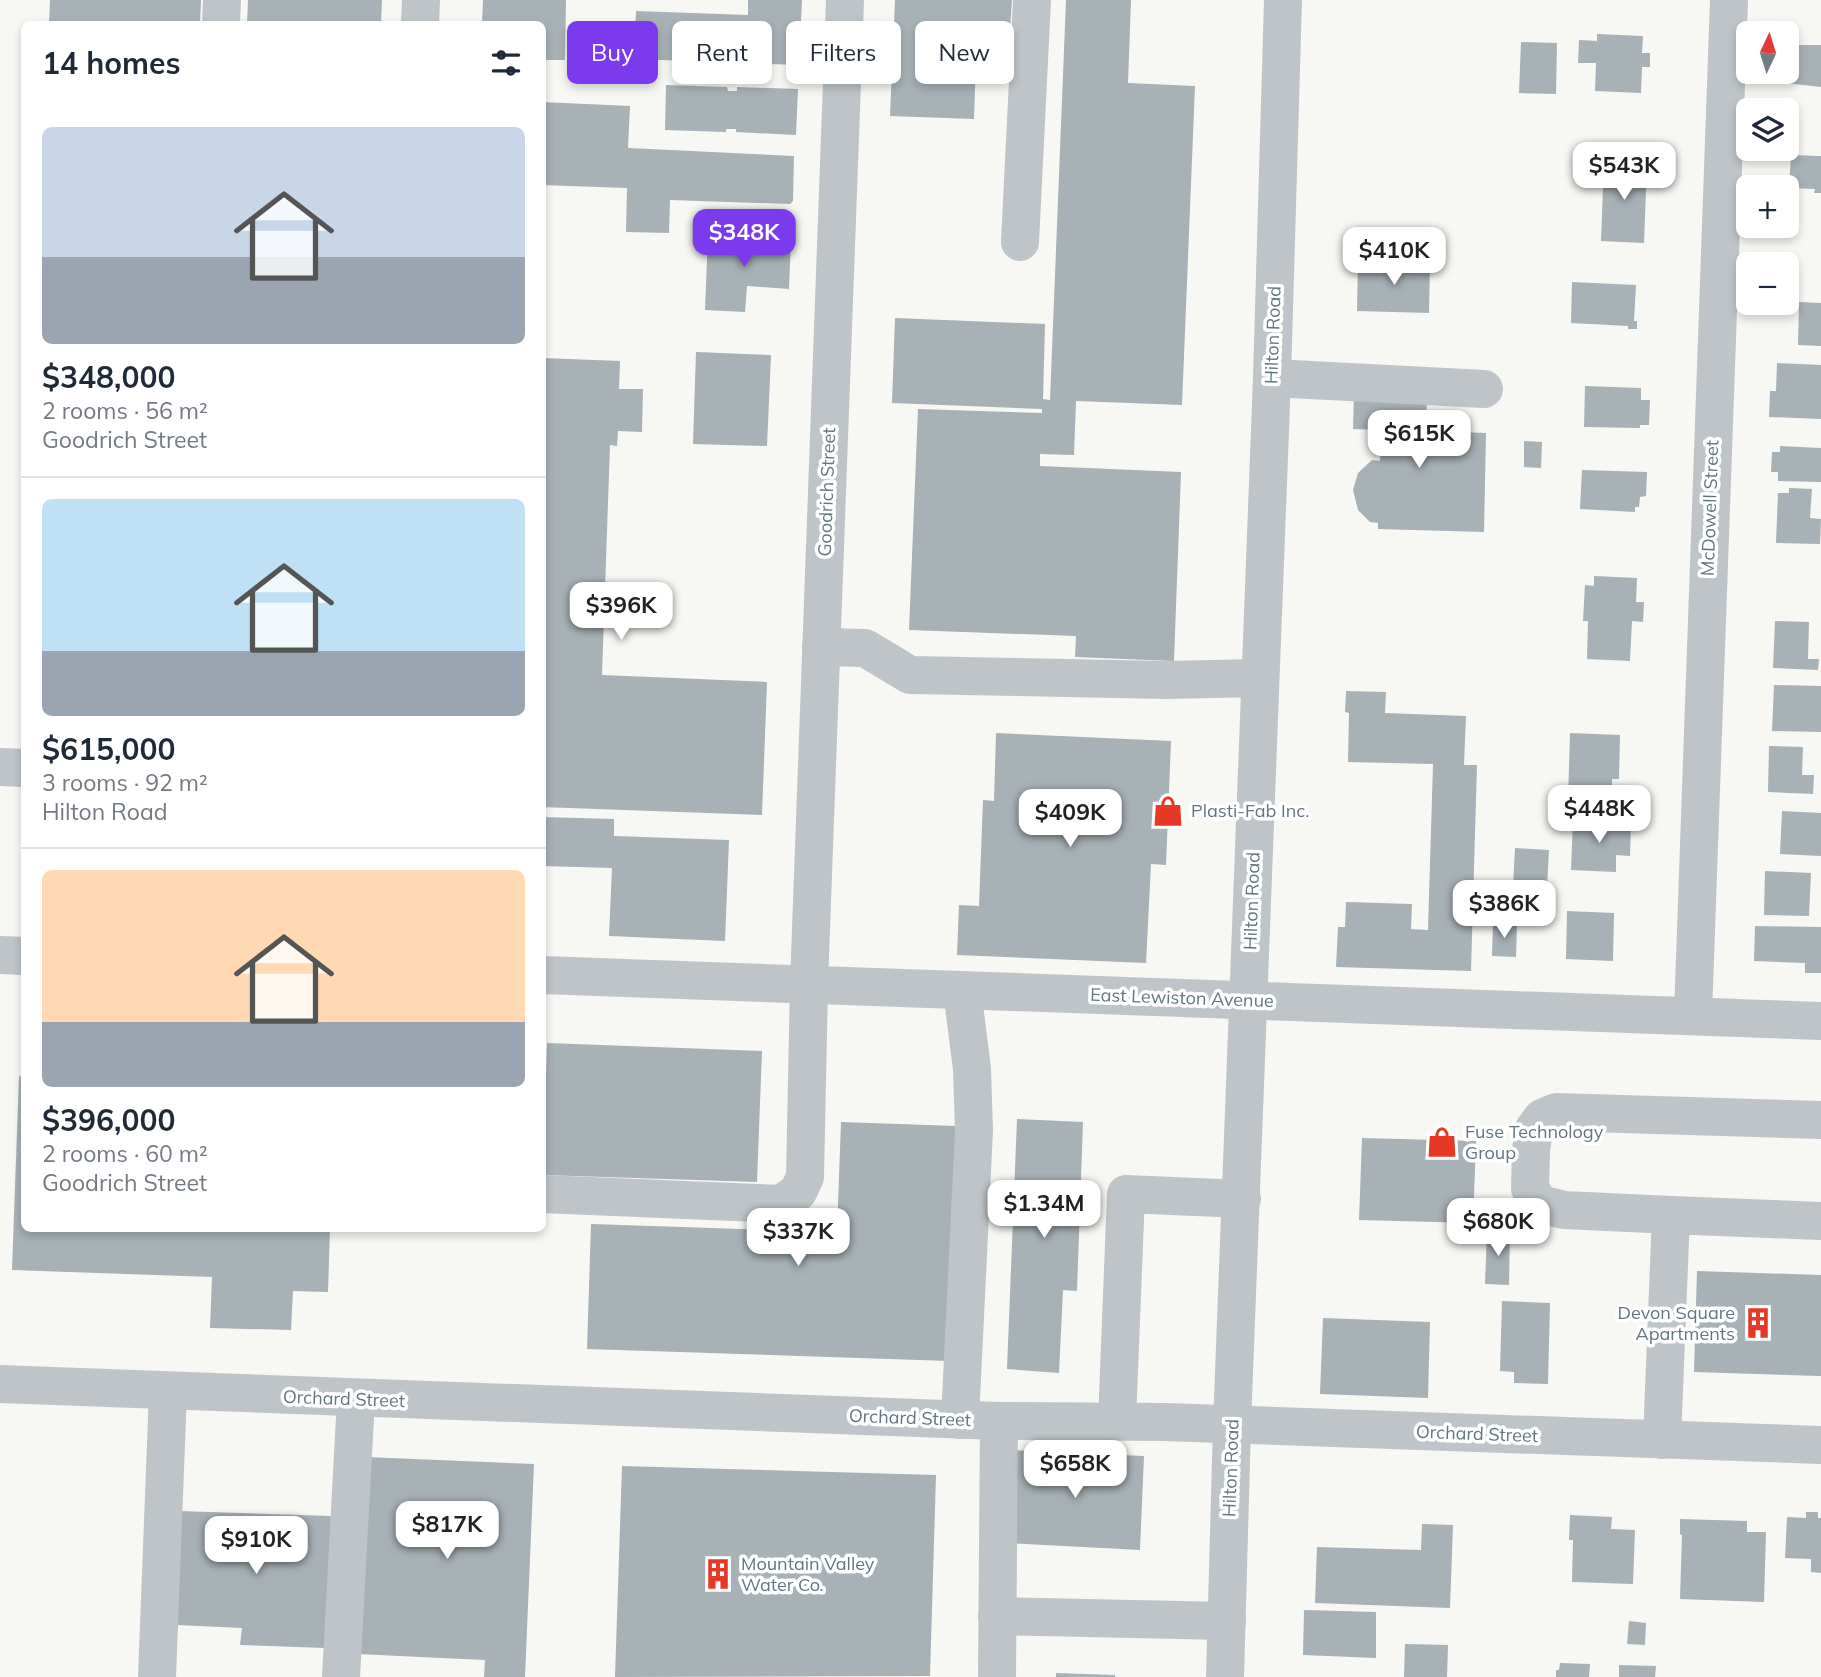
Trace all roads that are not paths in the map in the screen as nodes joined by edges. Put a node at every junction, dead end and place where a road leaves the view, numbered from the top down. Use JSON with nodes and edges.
{"nodes":[{"id":1,"x":222,"y":0,"type":"edge"},
{"id":2,"x":421,"y":0,"type":"edge"},
{"id":3,"x":845,"y":0,"type":"edge"},
{"id":4,"x":1032,"y":0,"type":"edge"},
{"id":5,"x":1283,"y":0,"type":"edge"},
{"id":6,"x":1729,"y":0,"type":"edge"},
{"id":7,"x":221,"y":21,"type":"edge"},
{"id":8,"x":420,"y":21,"type":"edge"},
{"id":9,"x":1020,"y":242,"type":"dead end"},
{"id":10,"x":1272,"y":378,"type":"junction"},
{"id":11,"x":1484,"y":389,"type":"dead end"},
{"id":12,"x":821,"y":647,"type":"junction"},
{"id":13,"x":1260,"y":678,"type":"junction"},
{"id":14,"x":0,"y":767,"type":"edge"},
{"id":15,"x":21,"y":768,"type":"edge"},
{"id":16,"x":0,"y":955,"type":"edge"},
{"id":17,"x":21,"y":956,"type":"edge"},
{"id":18,"x":546,"y":975,"type":"edge"},
{"id":19,"x":809,"y":984,"type":"junction"},
{"id":20,"x":962,"y":990,"type":"junction"},
{"id":21,"x":1248,"y":1001,"type":"junction"},
{"id":22,"x":1693,"y":1015,"type":"junction"},
{"id":23,"x":1821,"y":1021,"type":"edge"},
{"id":24,"x":1821,"y":1120,"type":"edge"},
{"id":25,"x":546,"y":1194,"type":"edge"},
{"id":26,"x":1242,"y":1199,"type":"junction"},
{"id":27,"x":1671,"y":1215,"type":"junction"},
{"id":28,"x":1821,"y":1222,"type":"edge"},
{"id":29,"x":0,"y":1384,"type":"edge"},
{"id":30,"x":168,"y":1392,"type":"junction"},
{"id":31,"x":356,"y":1399,"type":"junction"},
{"id":32,"x":960,"y":1420,"type":"junction"},
{"id":33,"x":999,"y":1421,"type":"junction"},
{"id":34,"x":1117,"y":1422,"type":"junction"},
{"id":35,"x":1232,"y":1425,"type":"junction"},
{"id":36,"x":1662,"y":1440,"type":"junction"},
{"id":37,"x":1821,"y":1445,"type":"edge"},
{"id":38,"x":997,"y":1616,"type":"junction"},
{"id":39,"x":1227,"y":1621,"type":"junction"},
{"id":40,"x":157,"y":1677,"type":"edge"},
{"id":41,"x":341,"y":1677,"type":"edge"},
{"id":42,"x":997,"y":1677,"type":"edge"},
{"id":43,"x":1225,"y":1677,"type":"edge"}],
"edges":[{"from":1,"to":7,"type":"street"},
{"from":2,"to":8,"type":"street"},
{"from":3,"to":12,"type":"street","name":"Goodrich Street"},
{"from":4,"to":9,"type":"street"},
{"from":5,"to":10,"type":"street","name":"Hilton Road"},
{"from":6,"to":22,"type":"street","name":"McDowell Street"},
{"from":10,"to":11,"type":"street"},
{"from":10,"to":13,"type":"street","name":"Hilton Road"},
{"from":12,"to":13,"type":"street"},
{"from":12,"to":19,"type":"street","name":"Goodrich Street"},
{"from":13,"to":21,"type":"street","name":"Hilton Road"},
{"from":14,"to":15,"type":"street"},
{"from":16,"to":17,"type":"street"},
{"from":18,"to":19,"type":"street","name":"East Lewiston Avenue"},
{"from":19,"to":20,"type":"street","name":"East Lewiston Avenue"},
{"from":19,"to":25,"type":"street","name":"Goodrich Street"},
{"from":20,"to":21,"type":"street","name":"East Lewiston Avenue"},
{"from":20,"to":32,"type":"street"},
{"from":21,"to":22,"type":"street","name":"East Lewiston Avenue"},
{"from":21,"to":26,"type":"street","name":"Hilton Road"},
{"from":22,"to":23,"type":"street","name":"East Lewiston Avenue"},
{"from":24,"to":27,"type":"street"},
{"from":26,"to":34,"type":"street"},
{"from":26,"to":35,"type":"street","name":"Hilton Road"},
{"from":27,"to":28,"type":"street"},
{"from":27,"to":36,"type":"street"},
{"from":29,"to":30,"type":"street","name":"Orchard Street"},
{"from":30,"to":31,"type":"street","name":"Orchard Street"},
{"from":30,"to":40,"type":"street"},
{"from":31,"to":32,"type":"street","name":"Orchard Street"},
{"from":31,"to":41,"type":"street"},
{"from":32,"to":33,"type":"street","name":"Orchard Street"},
{"from":33,"to":34,"type":"street","name":"Orchard Street"},
{"from":33,"to":38,"type":"street"},
{"from":34,"to":35,"type":"street","name":"Orchard Street"},
{"from":35,"to":36,"type":"street","name":"Orchard Street"},
{"from":35,"to":39,"type":"street","name":"Hilton Road"},
{"from":36,"to":37,"type":"street","name":"Orchard Street"},
{"from":38,"to":39,"type":"street"},
{"from":38,"to":42,"type":"street"},
{"from":39,"to":43,"type":"street","name":"Hilton Road"}]}
